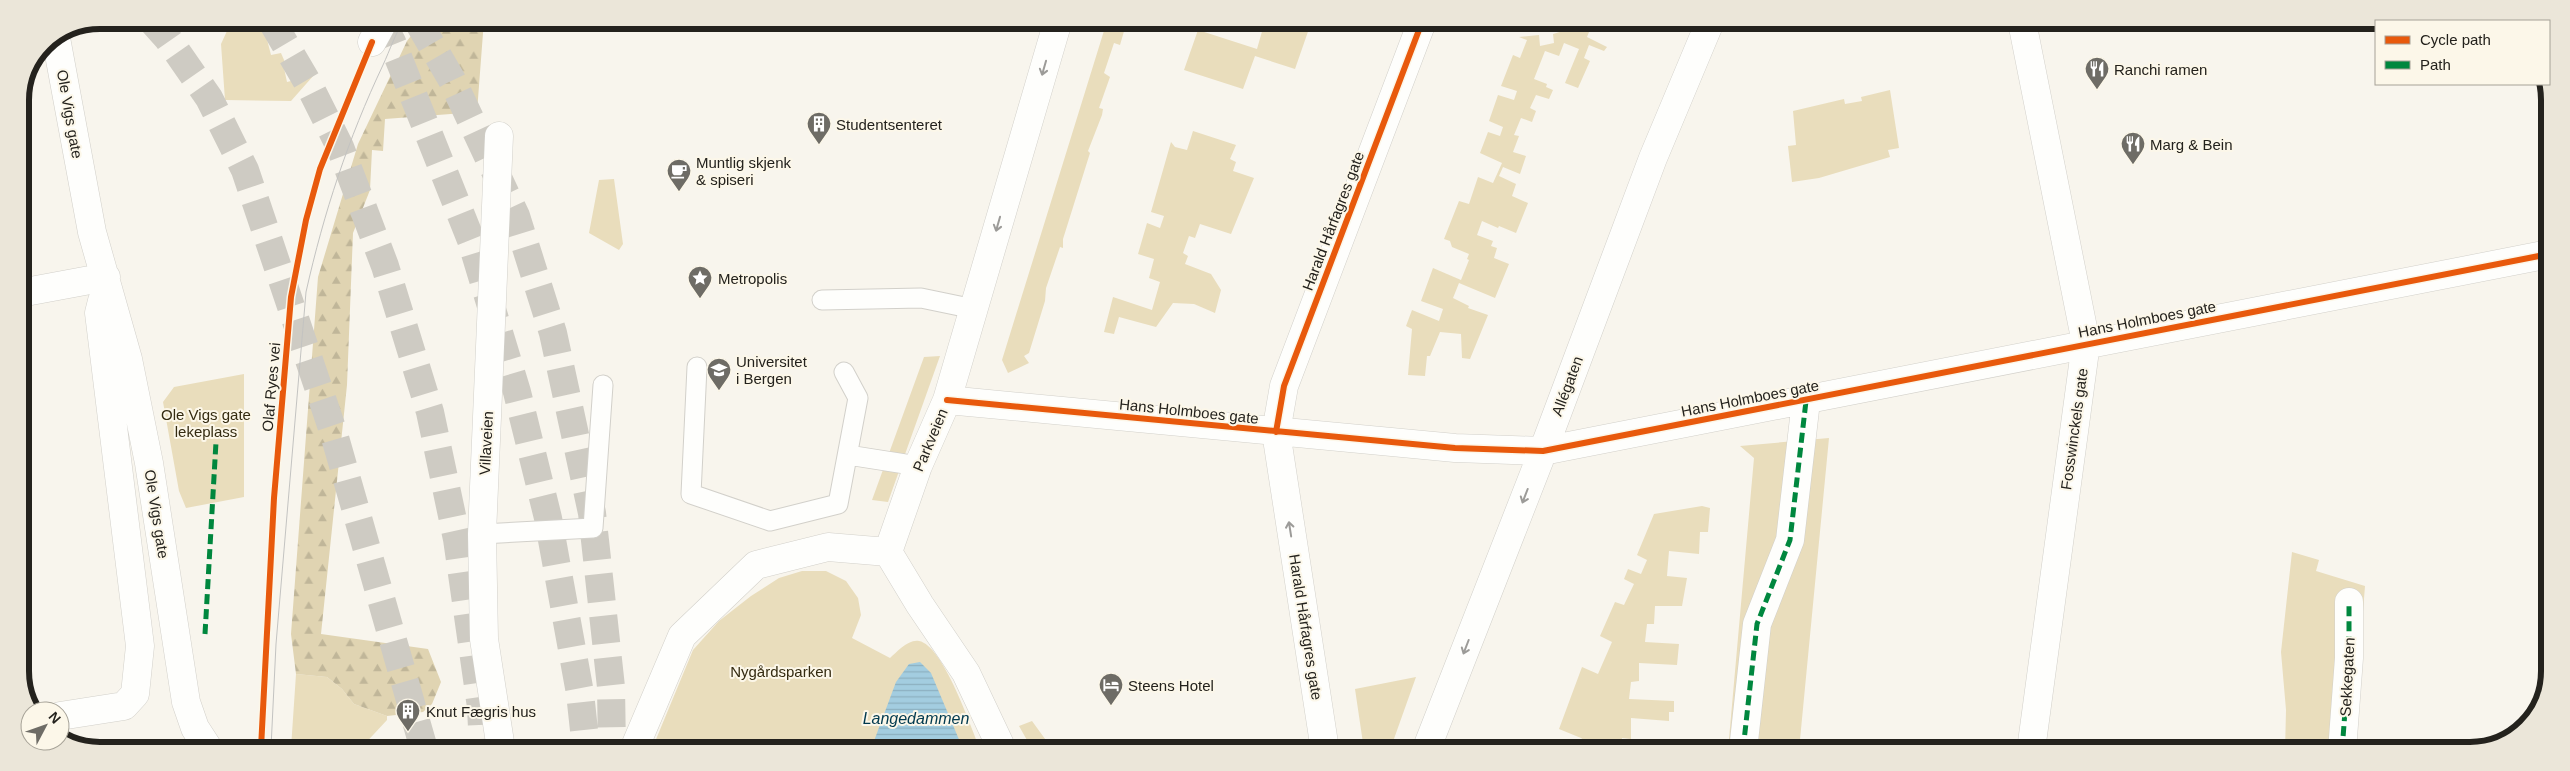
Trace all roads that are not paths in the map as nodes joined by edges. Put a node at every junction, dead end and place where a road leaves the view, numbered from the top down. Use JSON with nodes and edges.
{"nodes":[{"id":1,"x":1056,"y":29,"type":"edge"},
{"id":2,"x":1419,"y":29,"type":"edge"},
{"id":3,"x":1707,"y":29,"type":"edge"},
{"id":4,"x":2023,"y":29,"type":"edge"},
{"id":5,"x":57,"y":44,"type":"edge"},
{"id":6,"x":499,"y":136,"type":"dead end"},
{"id":7,"x":2541,"y":256,"type":"edge"},
{"id":8,"x":106,"y":277,"type":"junction"},
{"id":9,"x":29,"y":290,"type":"edge"},
{"id":10,"x":822,"y":300,"type":"dead end"},
{"id":11,"x":974,"y":308,"type":"junction"},
{"id":12,"x":2086,"y":343,"type":"junction"},
{"id":13,"x":697,"y":367,"type":"dead end"},
{"id":14,"x":844,"y":372,"type":"dead end"},
{"id":15,"x":603,"y":385,"type":"dead end"},
{"id":16,"x":947,"y":400,"type":"junction"},
{"id":17,"x":1806,"y":401,"type":"junction"},
{"id":18,"x":1276,"y":432,"type":"junction"},
{"id":19,"x":1543,"y":450,"type":"junction"},
{"id":20,"x":848,"y":455,"type":"junction"},
{"id":21,"x":918,"y":466,"type":"junction"},
{"id":22,"x":482,"y":534,"type":"junction"},
{"id":23,"x":888,"y":552,"type":"junction"},
{"id":24,"x":2349,"y":602,"type":"dead end"},
{"id":25,"x":70,"y":714,"type":"edge"},
{"id":26,"x":204,"y":742,"type":"edge"},
{"id":27,"x":500,"y":742,"type":"edge"},
{"id":28,"x":637,"y":742,"type":"edge"},
{"id":29,"x":999,"y":742,"type":"edge"},
{"id":30,"x":1324,"y":742,"type":"edge"},
{"id":31,"x":1429,"y":742,"type":"edge"},
{"id":32,"x":1744,"y":742,"type":"edge"},
{"id":33,"x":2032,"y":742,"type":"edge"},
{"id":34,"x":2343,"y":742,"type":"edge"}],
"edges":[{"from":1,"to":11,"type":"street","name":"Parkveien","one_way":true},
{"from":2,"to":18,"type":"street","name":"Harald Hårfagres gate"},
{"from":3,"to":19,"type":"street","name":"Allégaten"},
{"from":4,"to":12,"type":"street","name":"Fosswinckels gate"},
{"from":5,"to":8,"type":"street","name":"Ole Vigs gate"},
{"from":6,"to":22,"type":"street","name":"Villaveien"},
{"from":7,"to":12,"type":"street","name":"Hans Holmboes gate"},
{"from":8,"to":9,"type":"street"},
{"from":8,"to":25,"type":"street","name":"Ole Vigs gate"},
{"from":8,"to":26,"type":"street","name":"Ole Vigs gate"},
{"from":10,"to":11,"type":"lane"},
{"from":11,"to":16,"type":"street","name":"Parkveien"},
{"from":12,"to":17,"type":"street","name":"Hans Holmboes gate"},
{"from":12,"to":33,"type":"street","name":"Fosswinckels gate"},
{"from":13,"to":20,"type":"lane"},
{"from":14,"to":20,"type":"lane"},
{"from":15,"to":22,"type":"lane"},
{"from":16,"to":18,"type":"street","name":"Hans Holmboes gate"},
{"from":16,"to":21,"type":"street","name":"Parkveien"},
{"from":17,"to":19,"type":"street","name":"Hans Holmboes gate"},
{"from":17,"to":32,"type":"street"},
{"from":18,"to":19,"type":"street","name":"Hans Holmboes gate"},
{"from":30,"to":18,"type":"street","name":"Harald Hårfagres gate","one_way":true},
{"from":19,"to":31,"type":"street","name":"Allégaten","one_way":true},
{"from":20,"to":21,"type":"lane"},
{"from":21,"to":23,"type":"street","name":"Parkveien"},
{"from":22,"to":27,"type":"street","name":"Villaveien"},
{"from":23,"to":28,"type":"street"},
{"from":23,"to":29,"type":"street"},
{"from":24,"to":34,"type":"street","name":"Sekkegaten"}]}
